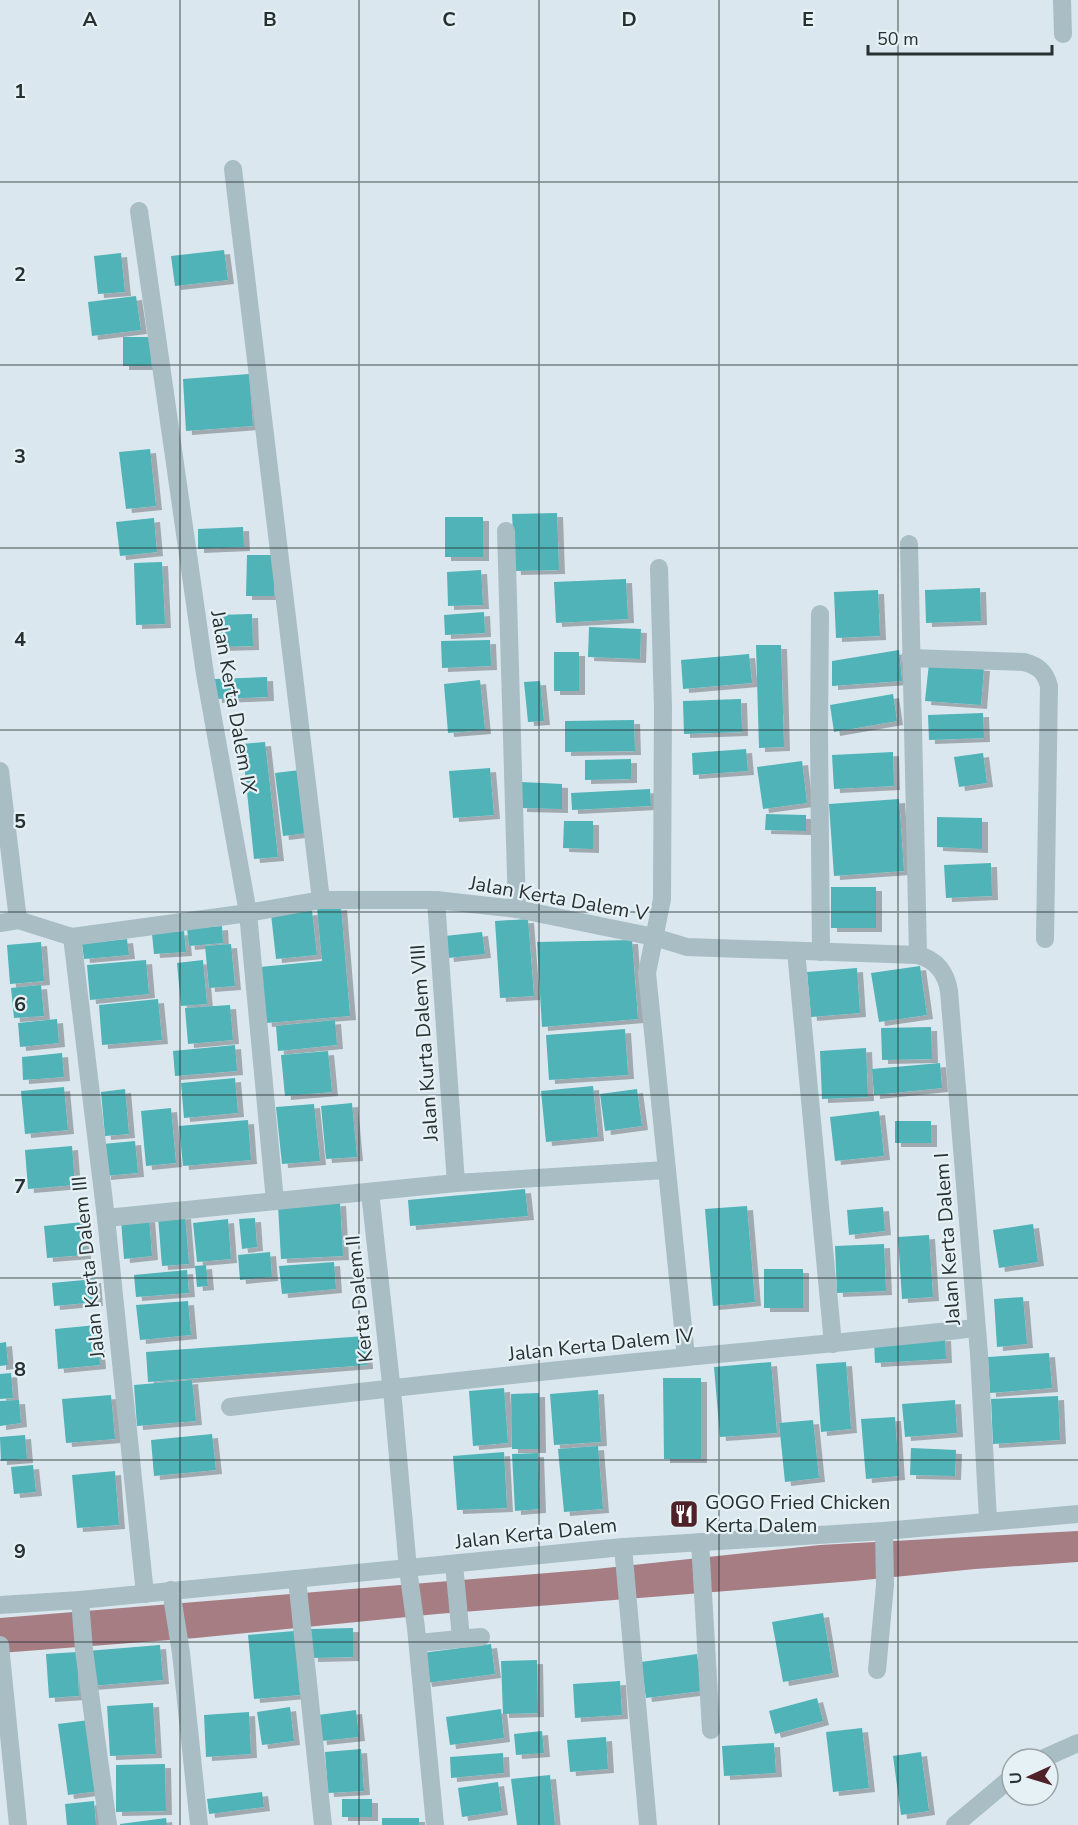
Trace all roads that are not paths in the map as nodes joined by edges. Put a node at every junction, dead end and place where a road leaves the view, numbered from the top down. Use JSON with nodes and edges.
{"nodes":[{"id":1,"x":1062,"y":0,"type":"edge"},
{"id":2,"x":1063,"y":34,"type":"dead end"},
{"id":3,"x":233,"y":169,"type":"dead end"},
{"id":4,"x":139,"y":211,"type":"dead end"},
{"id":5,"x":506,"y":531,"type":"dead end"},
{"id":6,"x":909,"y":544,"type":"dead end"},
{"id":7,"x":659,"y":568,"type":"dead end"},
{"id":8,"x":820,"y":614,"type":"dead end"},
{"id":9,"x":910,"y":658,"type":"junction"},
{"id":10,"x":0,"y":771,"type":"edge"},
{"id":11,"x":321,"y":900,"type":"junction"},
{"id":12,"x":436,"y":900,"type":"junction"},
{"id":13,"x":516,"y":909,"type":"junction"},
{"id":14,"x":248,"y":913,"type":"junction"},
{"id":15,"x":18,"y":920,"type":"junction"},
{"id":16,"x":0,"y":923,"type":"edge"},
{"id":17,"x":72,"y":937,"type":"junction"},
{"id":18,"x":654,"y":937,"type":"junction"},
{"id":19,"x":1045,"y":939,"type":"dead end"},
{"id":20,"x":796,"y":951,"type":"junction"},
{"id":21,"x":821,"y":952,"type":"junction"},
{"id":22,"x":925,"y":957,"type":"junction"},
{"id":23,"x":666,"y":1170,"type":"junction"},
{"id":24,"x":456,"y":1183,"type":"junction"},
{"id":25,"x":370,"y":1192,"type":"junction"},
{"id":26,"x":275,"y":1202,"type":"junction"},
{"id":27,"x":106,"y":1218,"type":"junction"},
{"id":28,"x":976,"y":1328,"type":"junction"},
{"id":29,"x":833,"y":1344,"type":"junction"},
{"id":30,"x":686,"y":1357,"type":"junction"},
{"id":31,"x":392,"y":1395,"type":"junction"},
{"id":32,"x":230,"y":1407,"type":"dead end"},
{"id":33,"x":1078,"y":1514,"type":"edge"},
{"id":34,"x":988,"y":1520,"type":"junction"},
{"id":35,"x":884,"y":1535,"type":"junction"},
{"id":36,"x":700,"y":1546,"type":"junction"},
{"id":37,"x":623,"y":1555,"type":"junction"},
{"id":38,"x":455,"y":1569,"type":"junction"},
{"id":39,"x":409,"y":1574,"type":"junction"},
{"id":40,"x":298,"y":1584,"type":"junction"},
{"id":41,"x":145,"y":1593,"type":"junction"},
{"id":42,"x":171,"y":1595,"type":"junction"},
{"id":43,"x":81,"y":1604,"type":"junction"},
{"id":44,"x":0,"y":1605,"type":"edge"},
{"id":45,"x":461,"y":1634,"type":"junction"},
{"id":46,"x":417,"y":1636,"type":"junction"},
{"id":47,"x":481,"y":1636,"type":"dead end"},
{"id":48,"x":0,"y":1654,"type":"edge"},
{"id":49,"x":878,"y":1670,"type":"dead end"},
{"id":50,"x":711,"y":1730,"type":"dead end"},
{"id":51,"x":1078,"y":1743,"type":"edge"},
{"id":52,"x":1060,"y":1751,"type":"edge"},
{"id":53,"x":1000,"y":1787,"type":"edge"},
{"id":54,"x":18,"y":1825,"type":"edge"},
{"id":55,"x":108,"y":1825,"type":"edge"},
{"id":56,"x":199,"y":1825,"type":"edge"},
{"id":57,"x":323,"y":1825,"type":"edge"},
{"id":58,"x":435,"y":1825,"type":"edge"},
{"id":59,"x":648,"y":1825,"type":"edge"},
{"id":60,"x":955,"y":1825,"type":"edge"}],
"edges":[{"from":1,"to":2,"type":"street"},
{"from":3,"to":11,"type":"street"},
{"from":4,"to":14,"type":"street","name":"Jalan Kerta Dalem IX"},
{"from":5,"to":13,"type":"street"},
{"from":6,"to":9,"type":"street"},
{"from":7,"to":18,"type":"street"},
{"from":8,"to":21,"type":"street"},
{"from":9,"to":19,"type":"street"},
{"from":9,"to":22,"type":"street"},
{"from":10,"to":15,"type":"street"},
{"from":11,"to":12,"type":"street","name":"Jalan Kerta Dalem V"},
{"from":11,"to":14,"type":"street","name":"Jalan Kerta Dalem V"},
{"from":12,"to":13,"type":"street","name":"Jalan Kerta Dalem V"},
{"from":12,"to":24,"type":"street","name":"Jalan Kurta Dalem VIII"},
{"from":13,"to":18,"type":"street","name":"Jalan Kerta Dalem V"},
{"from":14,"to":17,"type":"street","name":"Jalan Kerta Dalem V"},
{"from":14,"to":26,"type":"street","name":"Jalan Kerta Dalem IX"},
{"from":15,"to":16,"type":"street","name":"Jalan Kerta Dalem V"},
{"from":15,"to":17,"type":"street","name":"Jalan Kerta Dalem V"},
{"from":17,"to":27,"type":"street","name":"Jalan Kerta Dalem III"},
{"from":18,"to":20,"type":"street","name":"Jalan Kerta Dalem V"},
{"from":18,"to":23,"type":"street"},
{"from":20,"to":21,"type":"street","name":"Jalan Kerta Dalem V"},
{"from":20,"to":29,"type":"street"},
{"from":21,"to":22,"type":"street","name":"Jalan Kerta Dalem V"},
{"from":22,"to":28,"type":"street","name":"Jalan Kerta Dalem I"},
{"from":23,"to":24,"type":"street"},
{"from":23,"to":30,"type":"street"},
{"from":24,"to":25,"type":"street"},
{"from":25,"to":26,"type":"street"},
{"from":25,"to":31,"type":"street","name":"Kerta Dalem II"},
{"from":26,"to":27,"type":"street"},
{"from":27,"to":41,"type":"street","name":"Jalan Kerta Dalem III"},
{"from":28,"to":29,"type":"street","name":"Jalan Kerta Dalem IV"},
{"from":28,"to":34,"type":"street","name":"Jalan Kerta Dalem I"},
{"from":29,"to":30,"type":"street","name":"Jalan Kerta Dalem IV"},
{"from":30,"to":31,"type":"street","name":"Jalan Kerta Dalem IV"},
{"from":31,"to":32,"type":"street","name":"Jalan Kerta Dalem IV"},
{"from":31,"to":39,"type":"street","name":"Kerta Dalem II"},
{"from":33,"to":34,"type":"street","name":"Jalan Kerta Dalem"},
{"from":34,"to":35,"type":"street","name":"Jalan Kerta Dalem"},
{"from":35,"to":36,"type":"street","name":"Jalan Kerta Dalem"},
{"from":35,"to":49,"type":"street"},
{"from":36,"to":37,"type":"street","name":"Jalan Kerta Dalem"},
{"from":36,"to":50,"type":"street"},
{"from":37,"to":38,"type":"street","name":"Jalan Kerta Dalem"},
{"from":37,"to":59,"type":"street"},
{"from":38,"to":39,"type":"street","name":"Jalan Kerta Dalem"},
{"from":38,"to":45,"type":"street"},
{"from":39,"to":40,"type":"street","name":"Jalan Kerta Dalem"},
{"from":39,"to":46,"type":"street","name":"Kerta Dalem II"},
{"from":40,"to":42,"type":"street","name":"Jalan Kerta Dalem"},
{"from":40,"to":57,"type":"street"},
{"from":41,"to":42,"type":"street","name":"Jalan Kerta Dalem"},
{"from":41,"to":43,"type":"street","name":"Jalan Kerta Dalem"},
{"from":42,"to":56,"type":"street"},
{"from":43,"to":44,"type":"street","name":"Jalan Kerta Dalem"},
{"from":43,"to":55,"type":"street"},
{"from":45,"to":46,"type":"street"},
{"from":45,"to":47,"type":"street"},
{"from":46,"to":58,"type":"street","name":"Kerta Dalem II"},
{"from":48,"to":54,"type":"street"},
{"from":51,"to":52,"type":"street"},
{"from":53,"to":60,"type":"street"}]}
